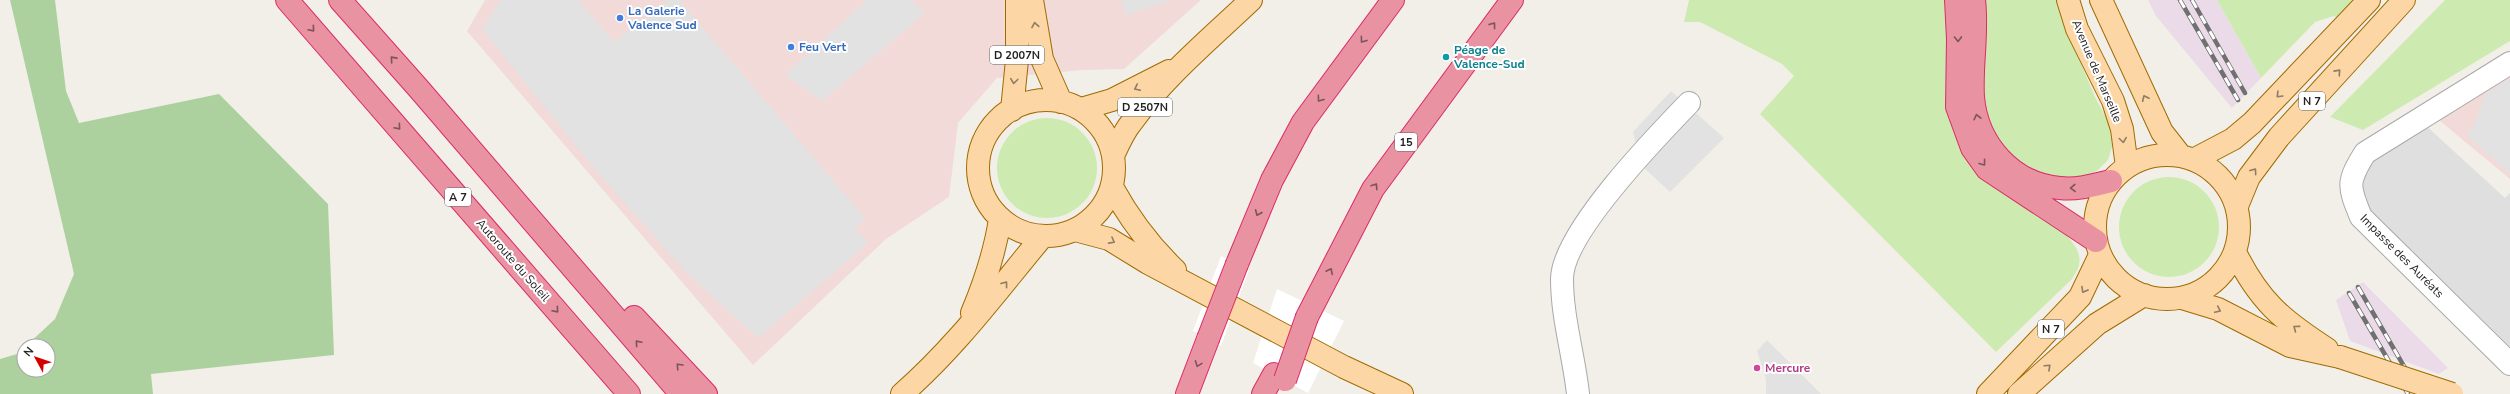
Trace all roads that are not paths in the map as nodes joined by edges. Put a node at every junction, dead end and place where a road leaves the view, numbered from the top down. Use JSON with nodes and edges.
{"nodes":[{"id":1,"x":287,"y":0,"type":"edge"},
{"id":2,"x":340,"y":0,"type":"edge"},
{"id":3,"x":1017,"y":0,"type":"edge"},
{"id":4,"x":1032,"y":0,"type":"edge"},
{"id":5,"x":1251,"y":0,"type":"edge"},
{"id":6,"x":1393,"y":0,"type":"edge"},
{"id":7,"x":1512,"y":0,"type":"edge"},
{"id":8,"x":1956,"y":0,"type":"edge"},
{"id":9,"x":1974,"y":0,"type":"edge"},
{"id":10,"x":2068,"y":0,"type":"edge"},
{"id":11,"x":2101,"y":0,"type":"edge"},
{"id":12,"x":2369,"y":0,"type":"edge"},
{"id":13,"x":2404,"y":0,"type":"edge"},
{"id":14,"x":1184,"y":63,"type":"junction"},
{"id":15,"x":2510,"y":63,"type":"edge"},
{"id":16,"x":419,"y":88,"type":"junction"},
{"id":17,"x":1061,"y":102,"type":"junction"},
{"id":18,"x":1689,"y":104,"type":"dead end"},
{"id":19,"x":1081,"y":109,"type":"junction"},
{"id":20,"x":1012,"y":110,"type":"junction"},
{"id":21,"x":1113,"y":156,"type":"junction"},
{"id":22,"x":2187,"y":157,"type":"junction"},
{"id":23,"x":2119,"y":174,"type":"junction"},
{"id":24,"x":1112,"y":187,"type":"junction"},
{"id":25,"x":2237,"y":206,"type":"junction"},
{"id":26,"x":1000,"y":219,"type":"junction"},
{"id":27,"x":1075,"y":230,"type":"junction"},
{"id":28,"x":1042,"y":237,"type":"junction"},
{"id":29,"x":2098,"y":248,"type":"junction"},
{"id":30,"x":2235,"y":252,"type":"junction"},
{"id":31,"x":1191,"y":285,"type":"junction"},
{"id":32,"x":2144,"y":295,"type":"junction"},
{"id":33,"x":2182,"y":298,"type":"junction"},
{"id":34,"x":962,"y":335,"type":"junction"},
{"id":35,"x":2340,"y":357,"type":"junction"},
{"id":36,"x":2510,"y":364,"type":"edge"},
{"id":37,"x":1344,"y":367,"type":"junction"},
{"id":38,"x":1280,"y":383,"type":"edge"},
{"id":39,"x":1187,"y":392,"type":"edge"},
{"id":40,"x":629,"y":394,"type":"edge"},
{"id":41,"x":681,"y":394,"type":"edge"},
{"id":42,"x":706,"y":394,"type":"edge"},
{"id":43,"x":902,"y":394,"type":"edge"},
{"id":44,"x":1263,"y":394,"type":"edge"},
{"id":45,"x":1375,"y":394,"type":"edge"},
{"id":46,"x":1402,"y":394,"type":"edge"},
{"id":47,"x":1578,"y":394,"type":"edge"},
{"id":48,"x":1988,"y":394,"type":"edge"},
{"id":49,"x":2019,"y":394,"type":"edge"},
{"id":50,"x":2452,"y":394,"type":"edge"}],
"edges":[{"from":1,"to":40,"type":"highway","name":"Autoroute du Soleil","number":"A 7","one_way":true},
{"from":16,"to":2,"type":"highway","one_way":true},
{"from":3,"to":20,"type":"main road","number":"D 2007N","one_way":true},
{"from":17,"to":4,"type":"main road","number":"D 2007N","one_way":true},
{"from":5,"to":14,"type":"main road","number":"D 2507N"},
{"from":6,"to":39,"type":"highway","one_way":true,"bridge":true},
{"from":38,"to":7,"type":"highway","number":"15","one_way":true,"bridge":true},
{"from":8,"to":29,"type":"highway","one_way":true},
{"from":23,"to":9,"type":"highway","one_way":true},
{"from":10,"to":23,"type":"main road","name":"Avenue de Marseille","one_way":true},
{"from":22,"to":11,"type":"main road","one_way":true},
{"from":12,"to":22,"type":"main road","number":"N 7","one_way":true},
{"from":25,"to":13,"type":"main road","number":"N 7","one_way":true},
{"from":14,"to":19,"type":"main road","number":"D 2507N","one_way":true},
{"from":14,"to":21,"type":"main road","number":"D 2507N"},
{"from":15,"to":36,"type":"street","name":"Impasse des Auréats"},
{"from":41,"to":16,"type":"highway","one_way":true},
{"from":42,"to":16,"type":"highway","one_way":true},
{"from":17,"to":19,"type":"main road"},
{"from":17,"to":20,"type":"main road"},
{"from":18,"to":47,"type":"street"},
{"from":19,"to":21,"type":"main road"},
{"from":20,"to":26,"type":"main road"},
{"from":21,"to":24,"type":"main road"},
{"from":22,"to":23,"type":"main road"},
{"from":22,"to":25,"type":"main road"},
{"from":23,"to":29,"type":"main road"},
{"from":24,"to":27,"type":"main road"},
{"from":24,"to":31,"type":"main road"},
{"from":25,"to":30,"type":"main road"},
{"from":26,"to":28,"type":"main road"},
{"from":26,"to":34,"type":"main road"},
{"from":27,"to":28,"type":"main road"},
{"from":27,"to":31,"type":"main road","one_way":true},
{"from":34,"to":28,"type":"main road","one_way":true},
{"from":29,"to":32,"type":"main road"},
{"from":29,"to":48,"type":"main road","number":"N 7","one_way":true},
{"from":30,"to":33,"type":"main road"},
{"from":35,"to":30,"type":"main road","one_way":true},
{"from":31,"to":37,"type":"main road"},
{"from":32,"to":33,"type":"main road"},
{"from":49,"to":32,"type":"main road","number":"N 7","one_way":true},
{"from":33,"to":35,"type":"main road","one_way":true},
{"from":34,"to":43,"type":"main road"},
{"from":35,"to":50,"type":"main road","bridge":true},
{"from":37,"to":45,"type":"main road"},
{"from":37,"to":46,"type":"main road"},
{"from":38,"to":44,"type":"highway"}]}
